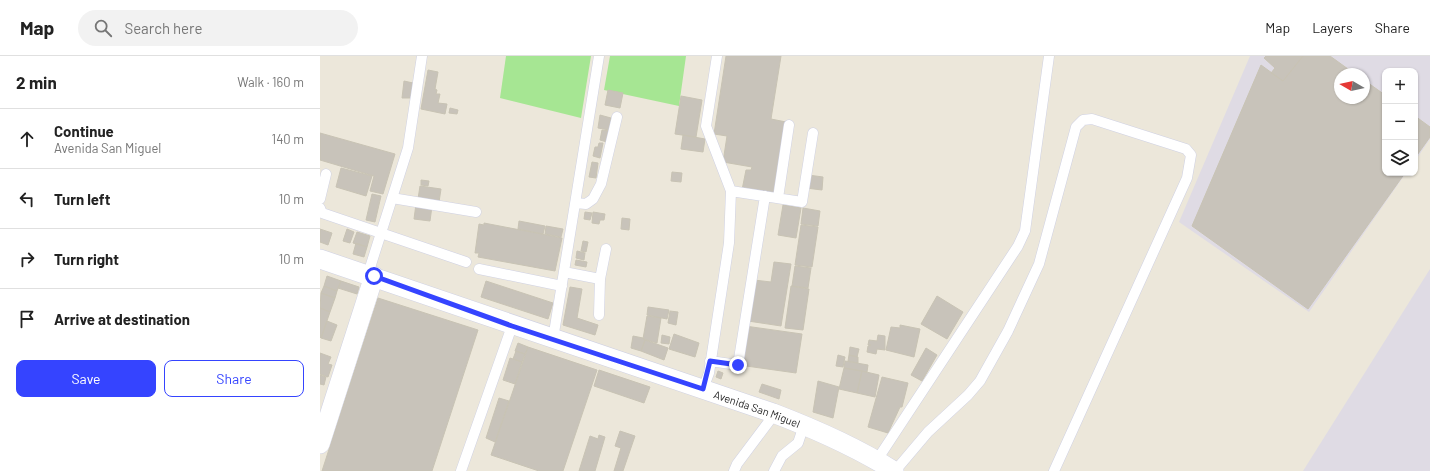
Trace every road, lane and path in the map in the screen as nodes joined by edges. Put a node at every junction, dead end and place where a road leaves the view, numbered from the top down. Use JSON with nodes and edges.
{"nodes":[{"id":1,"x":422,"y":56,"type":"edge"},
{"id":2,"x":599,"y":56,"type":"edge"},
{"id":3,"x":717,"y":56,"type":"edge"},
{"id":4,"x":1049,"y":56,"type":"edge"},
{"id":5,"x":617,"y":117,"type":"dead end"},
{"id":6,"x":789,"y":125,"type":"dead end"},
{"id":7,"x":813,"y":133,"type":"dead end"},
{"id":8,"x":326,"y":174,"type":"dead end"},
{"id":9,"x":731,"y":190,"type":"junction"},
{"id":10,"x":765,"y":196,"type":"junction"},
{"id":11,"x":392,"y":198,"type":"junction"},
{"id":12,"x":778,"y":198,"type":"junction"},
{"id":13,"x":320,"y":199,"type":"edge"},
{"id":14,"x":576,"y":203,"type":"junction"},
{"id":15,"x":320,"y":208,"type":"edge"},
{"id":16,"x":476,"y":212,"type":"dead end"},
{"id":17,"x":380,"y":232,"type":"junction"},
{"id":18,"x":606,"y":249,"type":"dead end"},
{"id":19,"x":320,"y":259,"type":"edge"},
{"id":20,"x":466,"y":262,"type":"dead end"},
{"id":21,"x":479,"y":269,"type":"dead end"},
{"id":22,"x":564,"y":272,"type":"junction"},
{"id":23,"x":371,"y":275,"type":"junction"},
{"id":24,"x":600,"y":279,"type":"junction"},
{"id":25,"x":562,"y":286,"type":"junction"},
{"id":26,"x":598,"y":315,"type":"dead end"},
{"id":27,"x":512,"y":326,"type":"junction"},
{"id":28,"x":553,"y":339,"type":"junction"},
{"id":29,"x":710,"y":361,"type":"junction"},
{"id":30,"x":703,"y":389,"type":"junction"},
{"id":31,"x":773,"y":413,"type":"junction"},
{"id":32,"x":804,"y":425,"type":"junction"},
{"id":33,"x":320,"y":444,"type":"edge"},
{"id":34,"x":877,"y":460,"type":"junction"},
{"id":35,"x":461,"y":471,"type":"edge"},
{"id":36,"x":734,"y":471,"type":"edge"},
{"id":37,"x":774,"y":471,"type":"edge"},
{"id":38,"x":895,"y":471,"type":"edge"},
{"id":39,"x":1054,"y":471,"type":"edge"}],
"edges":[{"from":1,"to":11,"type":"lane"},
{"from":2,"to":14,"type":"lane"},
{"from":3,"to":9,"type":"lane"},
{"from":4,"to":34,"type":"lane"},
{"from":5,"to":14,"type":"lane"},
{"from":6,"to":12,"type":"lane"},
{"from":7,"to":12,"type":"lane"},
{"from":8,"to":13,"type":"lane"},
{"from":9,"to":10,"type":"lane"},
{"from":9,"to":29,"type":"lane"},
{"from":10,"to":12,"type":"lane"},
{"from":10,"to":29,"type":"lane"},
{"from":11,"to":16,"type":"lane"},
{"from":11,"to":17,"type":"lane"},
{"from":14,"to":22,"type":"lane"},
{"from":15,"to":17,"type":"lane"},
{"from":17,"to":20,"type":"lane"},
{"from":17,"to":23,"type":"lane"},
{"from":18,"to":24,"type":"lane"},
{"from":19,"to":23,"type":"street","name":"Avenida San Miguel"},
{"from":21,"to":25,"type":"lane"},
{"from":22,"to":24,"type":"lane"},
{"from":22,"to":25,"type":"lane"},
{"from":23,"to":27,"type":"street","name":"Avenida San Miguel"},
{"from":23,"to":33,"type":"street"},
{"from":24,"to":26,"type":"lane"},
{"from":25,"to":28,"type":"lane"},
{"from":27,"to":28,"type":"street","name":"Avenida San Miguel"},
{"from":27,"to":35,"type":"lane"},
{"from":28,"to":30,"type":"street","name":"Avenida San Miguel"},
{"from":29,"to":30,"type":"lane"},
{"from":30,"to":31,"type":"street","name":"Avenida San Miguel"},
{"from":31,"to":32,"type":"street","name":"Avenida San Miguel"},
{"from":31,"to":36,"type":"lane"},
{"from":32,"to":34,"type":"street","name":"Avenida San Miguel"},
{"from":32,"to":37,"type":"lane"},
{"from":34,"to":38,"type":"street","name":"Avenida San Miguel"},
{"from":38,"to":39,"type":"lane"}]}
